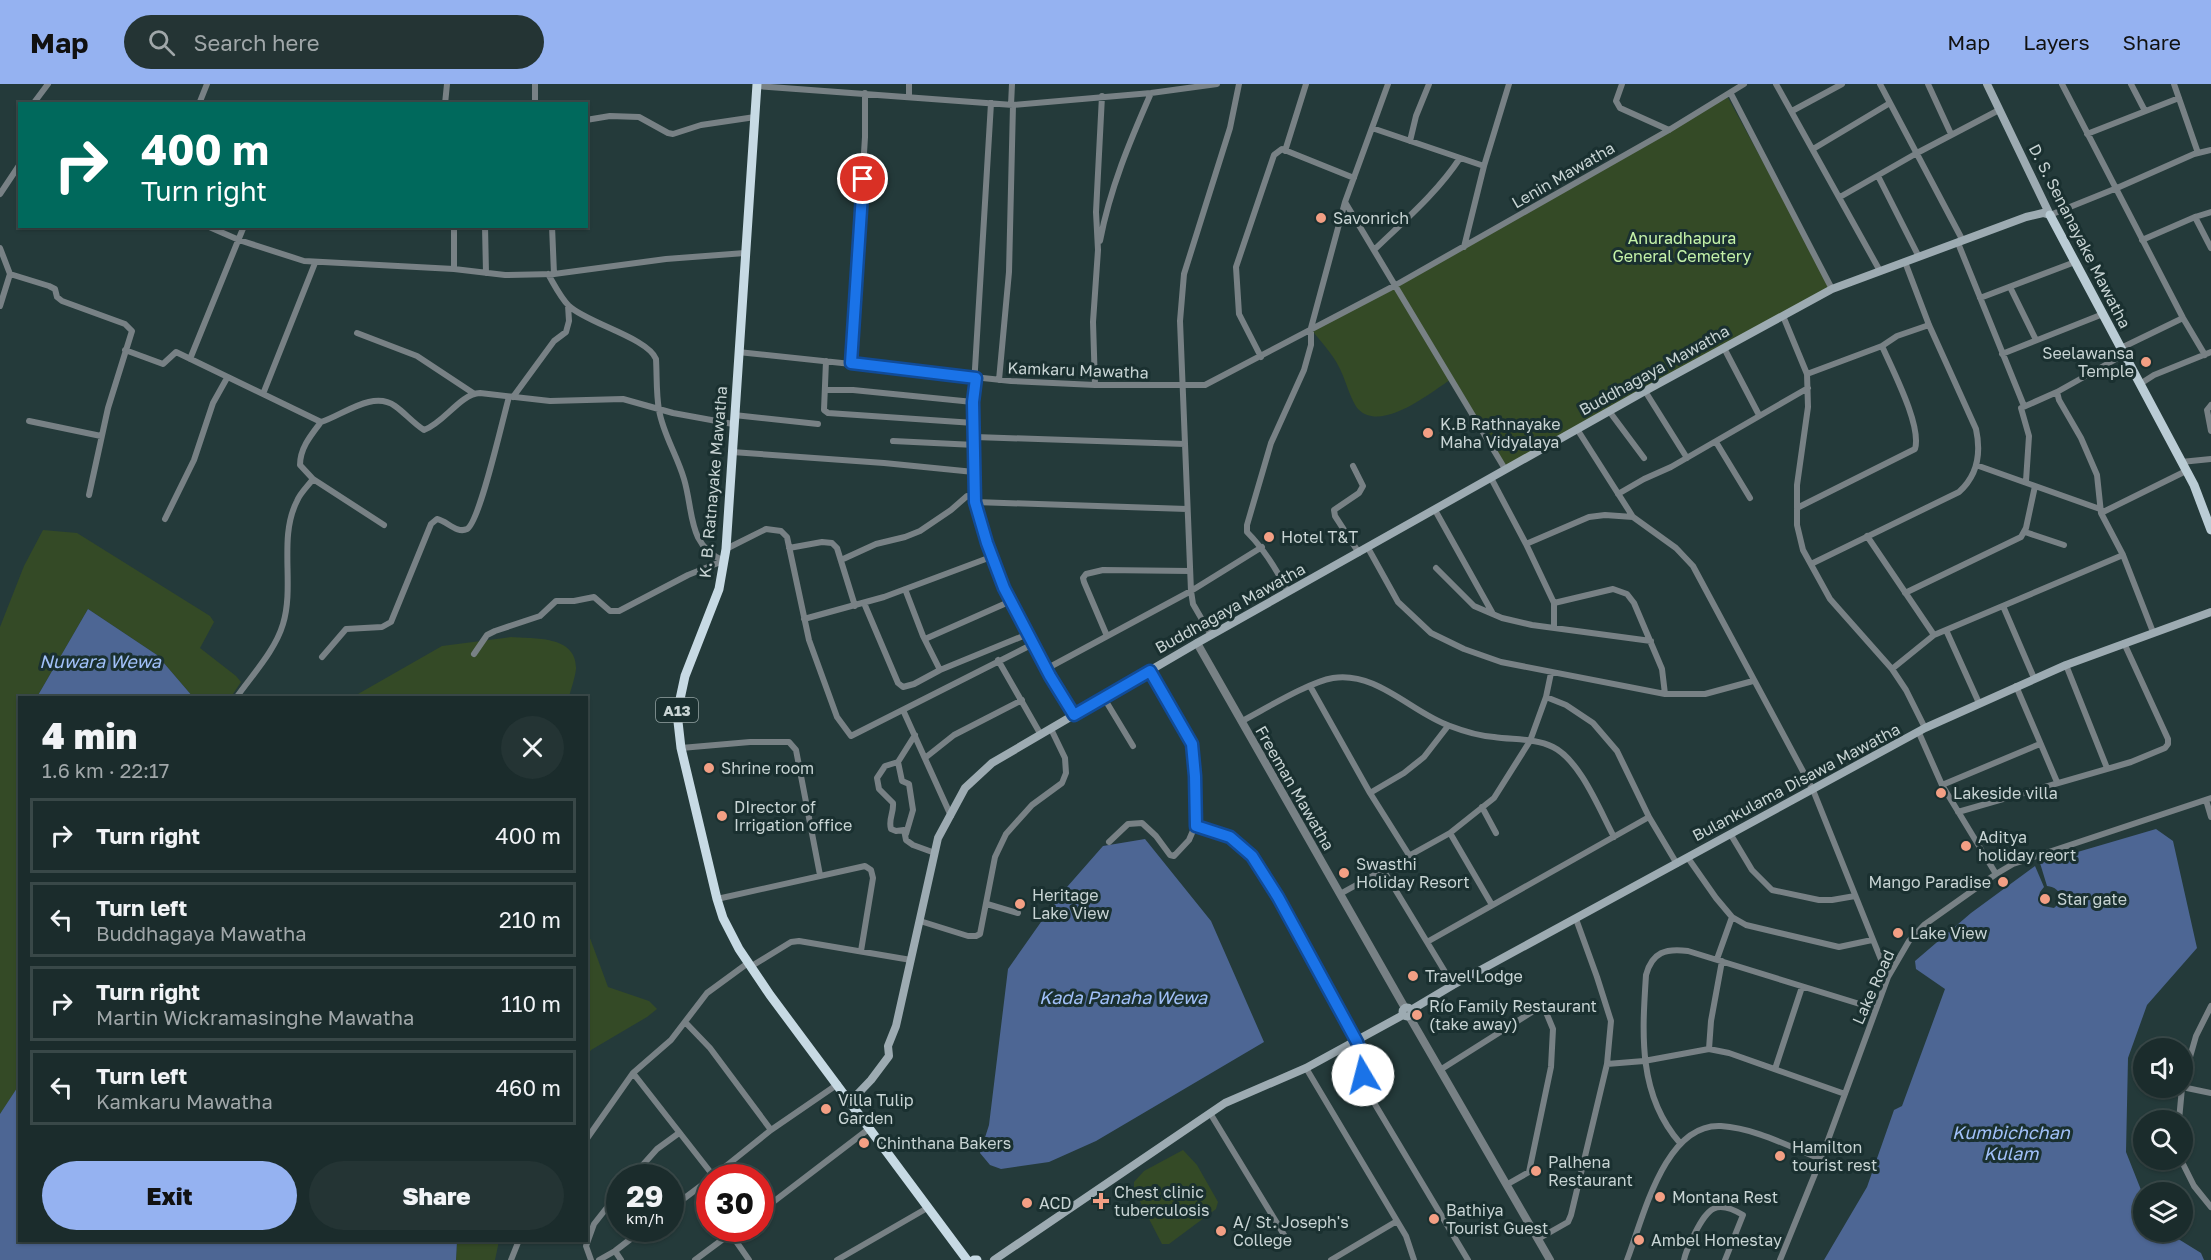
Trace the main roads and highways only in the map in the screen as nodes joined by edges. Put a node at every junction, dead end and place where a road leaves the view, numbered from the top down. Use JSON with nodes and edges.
{"nodes":[{"id":1,"x":1987,"y":84,"type":"edge"},
{"id":2,"x":757,"y":85,"type":"edge"},
{"id":3,"x":2050,"y":215,"type":"junction"},
{"id":4,"x":2211,"y":530,"type":"edge"},
{"id":5,"x":2211,"y":612,"type":"edge"},
{"id":6,"x":850,"y":1102,"type":"junction"},
{"id":7,"x":967,"y":1260,"type":"edge"},
{"id":8,"x":994,"y":1260,"type":"edge"}],
"edges":[{"from":1,"to":3,"type":"main road","name":"D. S. Senanayake Mawatha"},
{"from":2,"to":6,"type":"highway","name":"K. B. Ratnayake Mawatha","number":"A13"},
{"from":3,"to":4,"type":"main road","name":"D. S. Senanayake Mawatha"},
{"from":3,"to":6,"type":"main road","name":"Buddhagaya Mawatha"},
{"from":5,"to":8,"type":"main road","name":"Bulankulama Disawa Mawatha"},
{"from":6,"to":7,"type":"highway","name":"K. B. Ratnayake Mawatha","number":"A13"}]}
